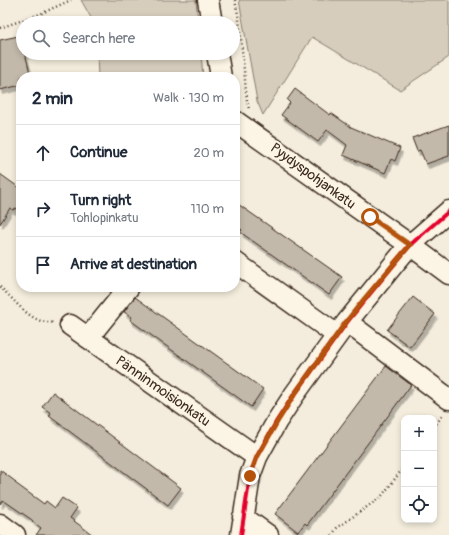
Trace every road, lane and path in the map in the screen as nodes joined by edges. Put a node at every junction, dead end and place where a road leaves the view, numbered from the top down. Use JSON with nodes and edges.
{"nodes":[{"id":1,"x":71,"y":0,"type":"edge"},
{"id":2,"x":208,"y":0,"type":"edge"},
{"id":3,"x":235,"y":0,"type":"edge"},
{"id":4,"x":34,"y":16,"type":"edge"},
{"id":5,"x":211,"y":16,"type":"edge"},
{"id":6,"x":238,"y":16,"type":"edge"},
{"id":7,"x":16,"y":22,"type":"edge"},
{"id":8,"x":0,"y":28,"type":"edge"},
{"id":9,"x":240,"y":29,"type":"edge"},
{"id":10,"x":218,"y":60,"type":"edge"},
{"id":11,"x":220,"y":72,"type":"edge"},
{"id":12,"x":243,"y":118,"type":"edge"},
{"id":13,"x":449,"y":211,"type":"edge"},
{"id":14,"x":410,"y":245,"type":"junction"},
{"id":15,"x":240,"y":265,"type":"edge"},
{"id":16,"x":449,"y":274,"type":"edge"},
{"id":17,"x":0,"y":287,"type":"edge"},
{"id":18,"x":125,"y":292,"type":"edge"},
{"id":19,"x":70,"y":325,"type":"joint"},
{"id":20,"x":342,"y":329,"type":"junction"},
{"id":21,"x":88,"y":338,"type":"junction"},
{"id":22,"x":449,"y":399,"type":"edge"},
{"id":23,"x":257,"y":457,"type":"junction"},
{"id":24,"x":401,"y":471,"type":"edge"},
{"id":25,"x":0,"y":524,"type":"edge"},
{"id":26,"x":242,"y":526,"type":"edge"},
{"id":27,"x":15,"y":535,"type":"edge"},
{"id":28,"x":268,"y":535,"type":"edge"},
{"id":29,"x":332,"y":535,"type":"edge"}],
"edges":[{"from":1,"to":4,"type":"path"},
{"from":2,"to":5,"type":"street"},
{"from":3,"to":6,"type":"path"},
{"from":7,"to":8,"type":"path"},
{"from":9,"to":12,"type":"path"},
{"from":10,"to":11,"type":"street"},
{"from":12,"to":14,"type":"street","name":"Pyydyspohjankatu"},
{"from":13,"to":14,"type":"street"},
{"from":14,"to":16,"type":"street","name":"Pyydyspohjankatu"},
{"from":14,"to":20,"type":"street"},
{"from":15,"to":20,"type":"street"},
{"from":17,"to":19,"type":"path"},
{"from":18,"to":21,"type":"street"},
{"from":19,"to":21,"type":"street","name":"Pänninmoisionkatu"},
{"from":20,"to":22,"type":"street"},
{"from":20,"to":23,"type":"street"},
{"from":21,"to":23,"type":"street","name":"Pänninmoisionkatu"},
{"from":23,"to":26,"type":"street"},
{"from":24,"to":29,"type":"path"},
{"from":25,"to":27,"type":"street"},
{"from":26,"to":28,"type":"street"}]}
